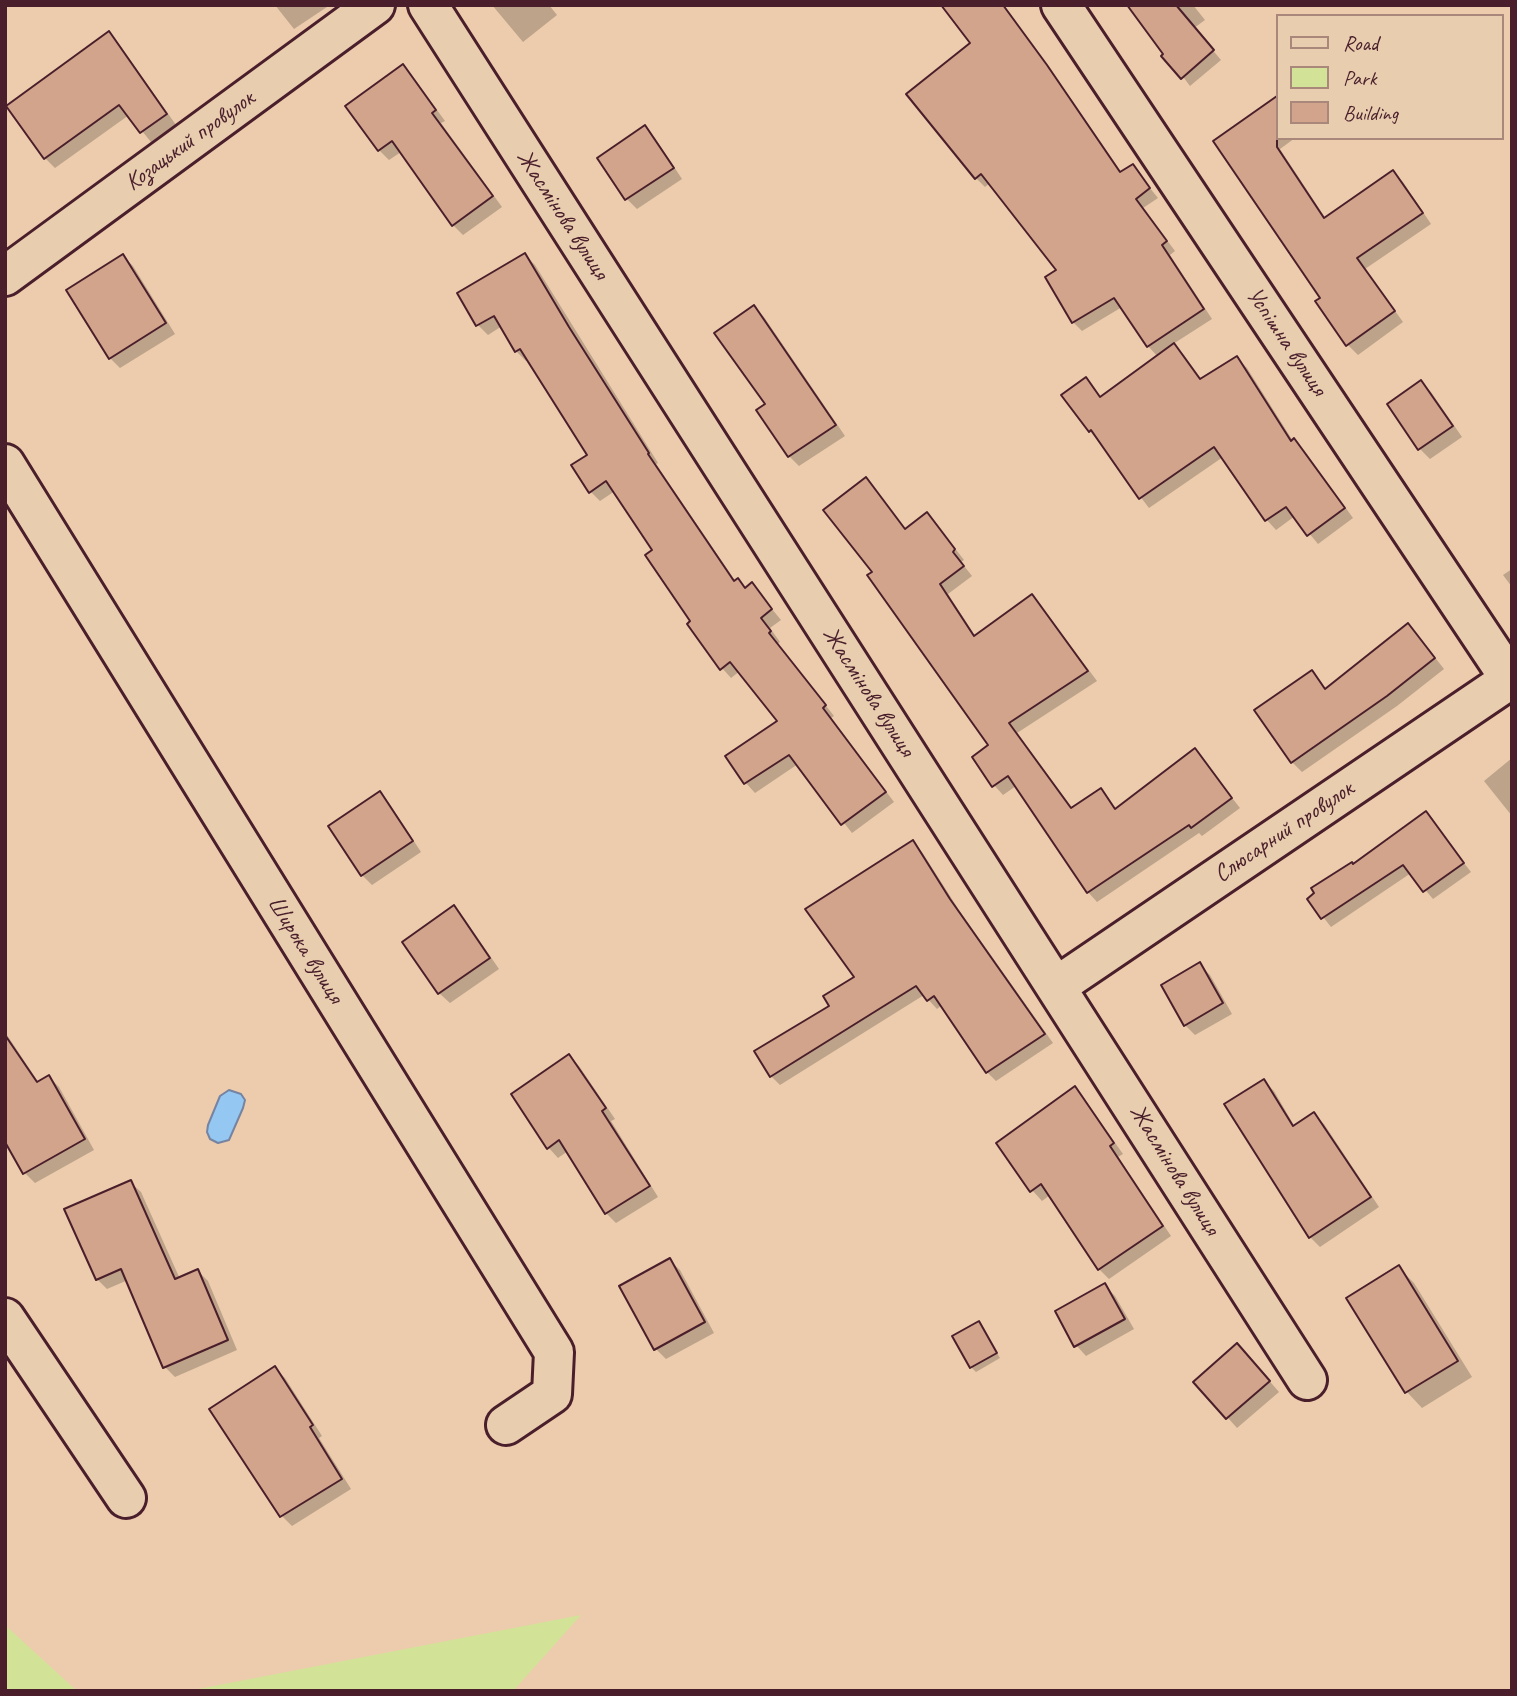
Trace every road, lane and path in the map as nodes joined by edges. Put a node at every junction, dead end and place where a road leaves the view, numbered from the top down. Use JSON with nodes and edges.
{"nodes":[{"id":1,"x":375,"y":5,"type":"edge"},
{"id":2,"x":428,"y":5,"type":"edge"},
{"id":3,"x":1061,"y":5,"type":"edge"},
{"id":4,"x":5,"y":276,"type":"edge"},
{"id":5,"x":5,"y":464,"type":"edge"},
{"id":6,"x":1511,"y":678,"type":"edge"},
{"id":7,"x":1057,"y":986,"type":"junction"},
{"id":8,"x":5,"y":1318,"type":"edge"},
{"id":9,"x":1307,"y":1380,"type":"dead end"},
{"id":10,"x":506,"y":1425,"type":"dead end"},
{"id":11,"x":126,"y":1498,"type":"dead end"}],
"edges":[{"from":1,"to":4,"type":"street","name":"Козацький провулок"},
{"from":2,"to":7,"type":"street","name":"Жасмінова вулиця"},
{"from":3,"to":6,"type":"street","name":"Успішна вулиця"},
{"from":5,"to":10,"type":"street","name":"Широка вулиця"},
{"from":6,"to":7,"type":"street","name":"Слюсарний провулок"},
{"from":7,"to":9,"type":"street","name":"Жасмінова вулиця"},
{"from":8,"to":11,"type":"street"}]}
